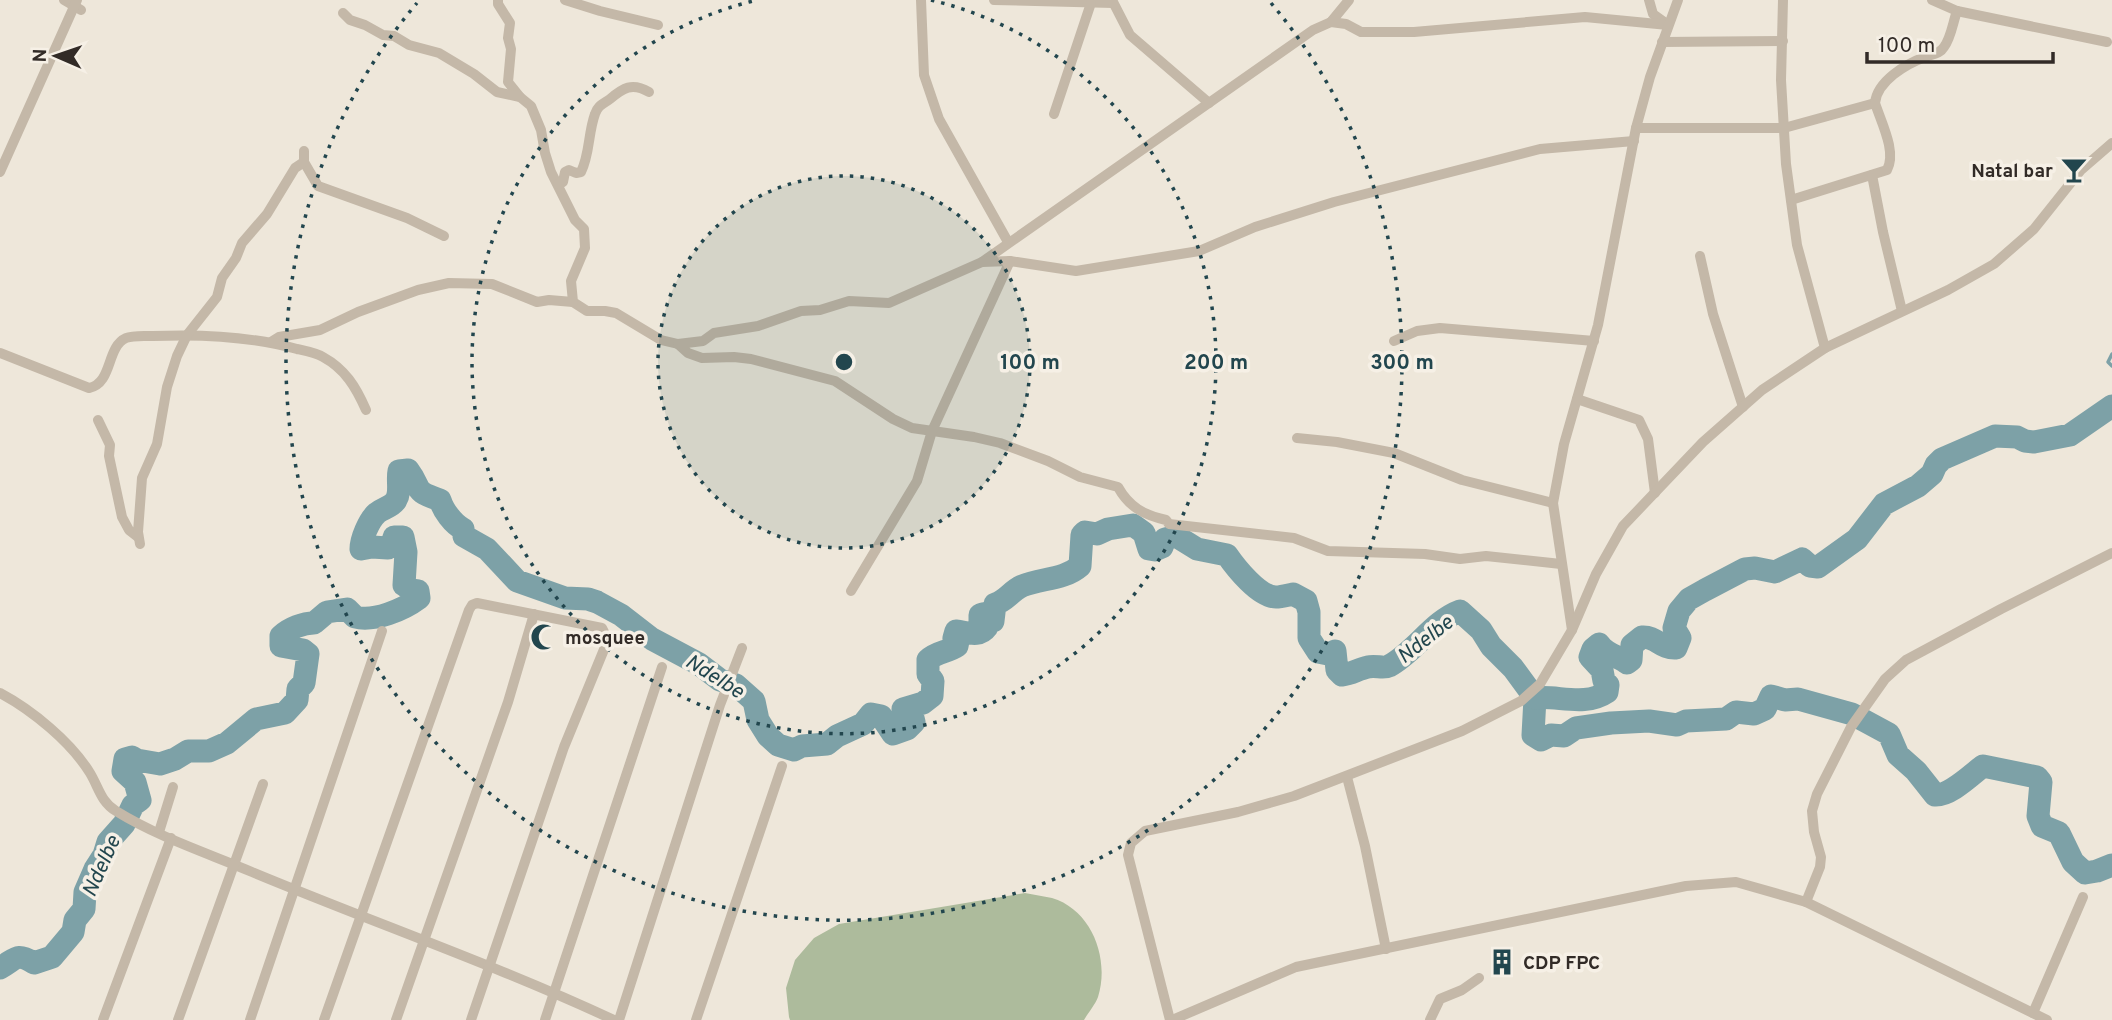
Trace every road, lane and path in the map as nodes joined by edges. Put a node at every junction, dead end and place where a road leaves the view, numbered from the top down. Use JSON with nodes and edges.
{"nodes":[{"id":1,"x":64,"y":0,"type":"edge"},
{"id":2,"x":498,"y":0,"type":"edge"},
{"id":3,"x":565,"y":0,"type":"edge"},
{"id":4,"x":921,"y":0,"type":"edge"},
{"id":5,"x":994,"y":0,"type":"edge"},
{"id":6,"x":1349,"y":0,"type":"edge"},
{"id":7,"x":1649,"y":0,"type":"edge"},
{"id":8,"x":1678,"y":0,"type":"edge"},
{"id":9,"x":1783,"y":0,"type":"edge"},
{"id":10,"x":1932,"y":0,"type":"edge"},
{"id":11,"x":1113,"y":2,"type":"edge"},
{"id":12,"x":1091,"y":3,"type":"junction"},
{"id":13,"x":77,"y":6,"type":"edge"},
{"id":14,"x":1957,"y":11,"type":"junction"},
{"id":15,"x":342,"y":13,"type":"dead end"},
{"id":16,"x":1331,"y":22,"type":"junction"},
{"id":17,"x":657,"y":25,"type":"dead end"},
{"id":18,"x":1668,"y":25,"type":"junction"},
{"id":19,"x":1783,"y":41,"type":"junction"},
{"id":20,"x":1662,"y":42,"type":"junction"},
{"id":21,"x":2107,"y":42,"type":"dead end"},
{"id":22,"x":649,"y":92,"type":"dead end"},
{"id":23,"x":520,"y":97,"type":"junction"},
{"id":24,"x":1209,"y":103,"type":"junction"},
{"id":25,"x":1875,"y":103,"type":"junction"},
{"id":26,"x":1054,"y":114,"type":"dead end"},
{"id":27,"x":1636,"y":128,"type":"junction"},
{"id":28,"x":1784,"y":128,"type":"junction"},
{"id":29,"x":1634,"y":141,"type":"junction"},
{"id":30,"x":2112,"y":143,"type":"edge"},
{"id":31,"x":0,"y":173,"type":"edge"},
{"id":32,"x":1872,"y":175,"type":"junction"},
{"id":33,"x":558,"y":184,"type":"junction"},
{"id":34,"x":1791,"y":200,"type":"junction"},
{"id":35,"x":444,"y":236,"type":"dead end"},
{"id":36,"x":1008,"y":242,"type":"junction"},
{"id":37,"x":1700,"y":256,"type":"dead end"},
{"id":38,"x":1010,"y":261,"type":"junction"},
{"id":39,"x":982,"y":262,"type":"junction"},
{"id":40,"x":573,"y":302,"type":"junction"},
{"id":41,"x":1902,"y":311,"type":"junction"},
{"id":42,"x":187,"y":335,"type":"junction"},
{"id":43,"x":1394,"y":341,"type":"dead end"},
{"id":44,"x":1594,"y":341,"type":"junction"},
{"id":45,"x":271,"y":342,"type":"junction"},
{"id":46,"x":678,"y":344,"type":"junction"},
{"id":47,"x":1825,"y":348,"type":"junction"},
{"id":48,"x":0,"y":353,"type":"edge"},
{"id":49,"x":1577,"y":399,"type":"junction"},
{"id":50,"x":1743,"y":407,"type":"junction"},
{"id":51,"x":366,"y":410,"type":"dead end"},
{"id":52,"x":99,"y":419,"type":"dead end"},
{"id":53,"x":932,"y":431,"type":"junction"},
{"id":54,"x":1297,"y":438,"type":"dead end"},
{"id":55,"x":1656,"y":493,"type":"junction"},
{"id":56,"x":1553,"y":503,"type":"junction"},
{"id":57,"x":2112,"y":553,"type":"edge"},
{"id":58,"x":1561,"y":564,"type":"junction"},
{"id":59,"x":851,"y":591,"type":"dead end"},
{"id":60,"x":534,"y":614,"type":"junction"},
{"id":61,"x":1572,"y":630,"type":"junction"},
{"id":62,"x":382,"y":631,"type":"dead end"},
{"id":63,"x":743,"y":648,"type":"dead end"},
{"id":64,"x":662,"y":667,"type":"dead end"},
{"id":65,"x":0,"y":693,"type":"edge"},
{"id":66,"x":782,"y":766,"type":"dead end"},
{"id":67,"x":1347,"y":777,"type":"junction"},
{"id":68,"x":263,"y":784,"type":"dead end"},
{"id":69,"x":173,"y":787,"type":"dead end"},
{"id":70,"x":159,"y":832,"type":"junction"},
{"id":71,"x":171,"y":838,"type":"junction"},
{"id":72,"x":233,"y":864,"type":"junction"},
{"id":73,"x":293,"y":889,"type":"junction"},
{"id":74,"x":2083,"y":897,"type":"dead end"},
{"id":75,"x":1806,"y":902,"type":"junction"},
{"id":76,"x":361,"y":917,"type":"junction"},
{"id":77,"x":424,"y":941,"type":"junction"},
{"id":78,"x":1385,"y":949,"type":"junction"},
{"id":79,"x":489,"y":967,"type":"junction"},
{"id":80,"x":1479,"y":978,"type":"dead end"},
{"id":81,"x":554,"y":992,"type":"junction"},
{"id":82,"x":2033,"y":1013,"type":"junction"},
{"id":83,"x":103,"y":1020,"type":"edge"},
{"id":84,"x":178,"y":1020,"type":"edge"},
{"id":85,"x":250,"y":1020,"type":"edge"},
{"id":86,"x":324,"y":1020,"type":"edge"},
{"id":87,"x":396,"y":1020,"type":"edge"},
{"id":88,"x":471,"y":1020,"type":"edge"},
{"id":89,"x":545,"y":1020,"type":"edge"},
{"id":90,"x":617,"y":1020,"type":"edge"},
{"id":91,"x":696,"y":1020,"type":"edge"},
{"id":92,"x":1171,"y":1020,"type":"edge"},
{"id":93,"x":1430,"y":1020,"type":"edge"},
{"id":94,"x":2047,"y":1020,"type":"edge"}],
"edges":[{"from":1,"to":13,"type":"street"},
{"from":2,"to":23,"type":"street"},
{"from":3,"to":17,"type":"street"},
{"from":4,"to":36,"type":"street"},
{"from":5,"to":12,"type":"street"},
{"from":6,"to":16,"type":"street"},
{"from":7,"to":18,"type":"street"},
{"from":8,"to":18,"type":"street"},
{"from":9,"to":19,"type":"street"},
{"from":10,"to":14,"type":"street"},
{"from":11,"to":12,"type":"street"},
{"from":11,"to":24,"type":"street"},
{"from":12,"to":26,"type":"street"},
{"from":13,"to":31,"type":"street"},
{"from":14,"to":21,"type":"street"},
{"from":14,"to":25,"type":"street"},
{"from":15,"to":23,"type":"street"},
{"from":16,"to":18,"type":"street"},
{"from":16,"to":24,"type":"street"},
{"from":18,"to":20,"type":"street"},
{"from":19,"to":20,"type":"street"},
{"from":19,"to":28,"type":"street"},
{"from":20,"to":27,"type":"street"},
{"from":22,"to":33,"type":"street"},
{"from":23,"to":33,"type":"street"},
{"from":24,"to":36,"type":"street"},
{"from":25,"to":28,"type":"street"},
{"from":25,"to":32,"type":"street"},
{"from":27,"to":28,"type":"street"},
{"from":27,"to":29,"type":"street"},
{"from":28,"to":34,"type":"street"},
{"from":29,"to":38,"type":"street"},
{"from":29,"to":44,"type":"street"},
{"from":30,"to":41,"type":"street"},
{"from":32,"to":34,"type":"street"},
{"from":32,"to":41,"type":"street"},
{"from":33,"to":40,"type":"street"},
{"from":34,"to":47,"type":"street"},
{"from":35,"to":42,"type":"street"},
{"from":36,"to":39,"type":"street"},
{"from":37,"to":50,"type":"street"},
{"from":38,"to":39,"type":"street"},
{"from":38,"to":53,"type":"street"},
{"from":39,"to":46,"type":"street"},
{"from":40,"to":45,"type":"street"},
{"from":40,"to":46,"type":"street"},
{"from":41,"to":47,"type":"street"},
{"from":42,"to":45,"type":"street"},
{"from":42,"to":48,"type":"street"},
{"from":42,"to":52,"type":"street"},
{"from":43,"to":44,"type":"street"},
{"from":44,"to":49,"type":"street"},
{"from":45,"to":51,"type":"street"},
{"from":46,"to":53,"type":"street"},
{"from":47,"to":50,"type":"street"},
{"from":49,"to":55,"type":"street"},
{"from":49,"to":56,"type":"street"},
{"from":50,"to":55,"type":"street"},
{"from":53,"to":58,"type":"street"},
{"from":53,"to":59,"type":"street"},
{"from":54,"to":56,"type":"street"},
{"from":55,"to":61,"type":"street"},
{"from":56,"to":58,"type":"street"},
{"from":57,"to":75,"type":"street"},
{"from":58,"to":61,"type":"street"},
{"from":60,"to":76,"type":"street"},
{"from":60,"to":77,"type":"street"},
{"from":60,"to":79,"type":"street"},
{"from":61,"to":67,"type":"street"},
{"from":62,"to":73,"type":"street"},
{"from":63,"to":90,"type":"street"},
{"from":64,"to":81,"type":"street"},
{"from":65,"to":70,"type":"street"},
{"from":66,"to":91,"type":"street"},
{"from":67,"to":78,"type":"street"},
{"from":67,"to":92,"type":"street"},
{"from":68,"to":72,"type":"street"},
{"from":69,"to":70,"type":"street"},
{"from":70,"to":71,"type":"street"},
{"from":71,"to":72,"type":"street"},
{"from":71,"to":83,"type":"street"},
{"from":72,"to":73,"type":"street"},
{"from":72,"to":84,"type":"street"},
{"from":73,"to":76,"type":"street"},
{"from":73,"to":85,"type":"street"},
{"from":74,"to":82,"type":"street"},
{"from":75,"to":78,"type":"street"},
{"from":75,"to":82,"type":"street"},
{"from":76,"to":77,"type":"street"},
{"from":76,"to":86,"type":"street"},
{"from":77,"to":79,"type":"street"},
{"from":77,"to":87,"type":"street"},
{"from":78,"to":92,"type":"street"},
{"from":79,"to":81,"type":"street"},
{"from":79,"to":88,"type":"street"},
{"from":80,"to":93,"type":"street"},
{"from":81,"to":89,"type":"street"},
{"from":81,"to":90,"type":"street"},
{"from":82,"to":94,"type":"street"}]}
